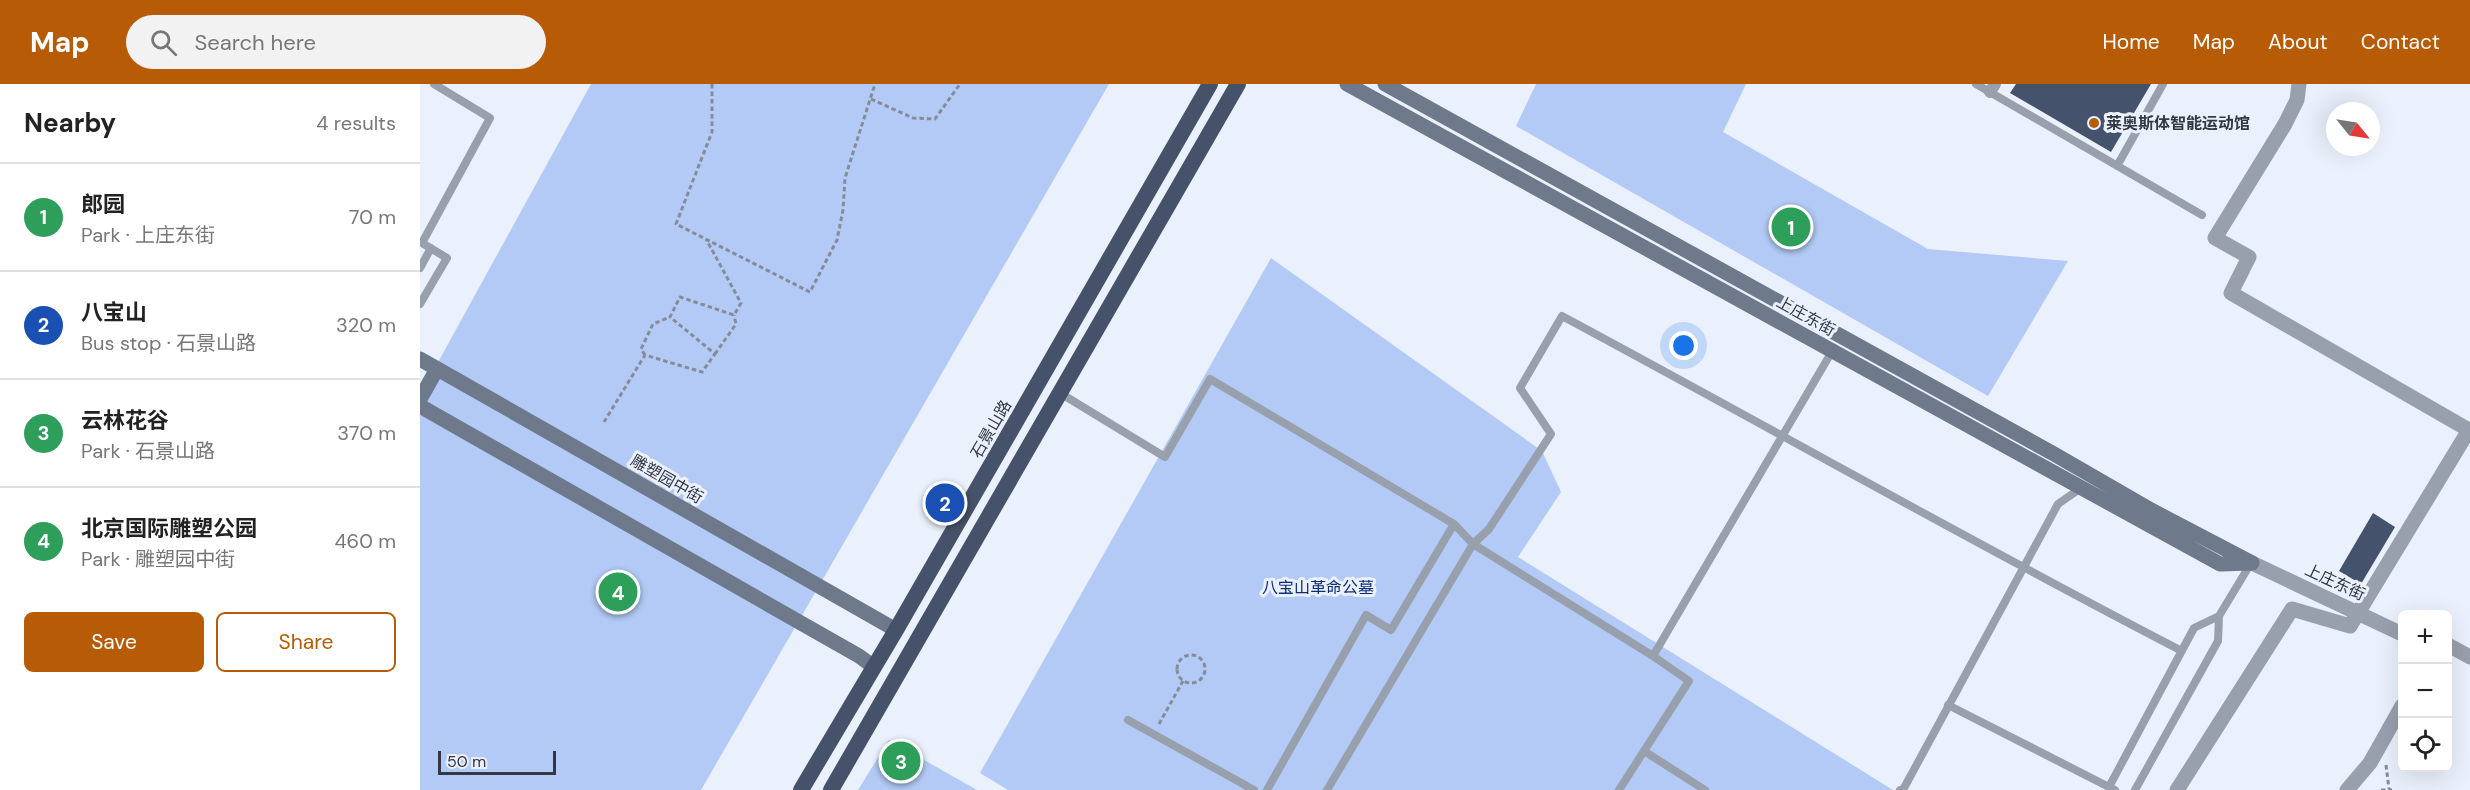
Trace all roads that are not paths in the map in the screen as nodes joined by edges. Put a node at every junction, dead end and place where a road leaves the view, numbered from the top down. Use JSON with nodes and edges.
{"nodes":[{"id":1,"x":434,"y":84,"type":"edge"},
{"id":2,"x":1210,"y":84,"type":"edge"},
{"id":3,"x":1238,"y":84,"type":"edge"},
{"id":4,"x":1347,"y":84,"type":"edge"},
{"id":5,"x":1385,"y":84,"type":"edge"},
{"id":6,"x":1976,"y":84,"type":"edge"},
{"id":7,"x":2163,"y":84,"type":"edge"},
{"id":8,"x":2300,"y":84,"type":"edge"},
{"id":9,"x":1992,"y":88,"type":"edge"},
{"id":10,"x":2117,"y":166,"type":"junction"},
{"id":11,"x":2202,"y":215,"type":"dead end"},
{"id":12,"x":421,"y":243,"type":"edge"},
{"id":13,"x":431,"y":248,"type":"junction"},
{"id":14,"x":420,"y":268,"type":"edge"},
{"id":15,"x":420,"y":304,"type":"edge"},
{"id":16,"x":1836,"y":344,"type":"junction"},
{"id":17,"x":420,"y":359,"type":"edge"},
{"id":18,"x":437,"y":369,"type":"junction"},
{"id":19,"x":1060,"y":393,"type":"junction"},
{"id":20,"x":420,"y":399,"type":"edge"},
{"id":21,"x":420,"y":406,"type":"edge"},
{"id":22,"x":1782,"y":434,"type":"junction"},
{"id":23,"x":2082,"y":487,"type":"junction"},
{"id":24,"x":1454,"y":524,"type":"junction"},
{"id":25,"x":1473,"y":543,"type":"junction"},
{"id":26,"x":2252,"y":563,"type":"junction"},
{"id":27,"x":2023,"y":569,"type":"junction"},
{"id":28,"x":2219,"y":616,"type":"junction"},
{"id":29,"x":896,"y":630,"type":"junction"},
{"id":30,"x":2398,"y":632,"type":"edge"},
{"id":31,"x":2452,"y":647,"type":"edge"},
{"id":32,"x":2182,"y":651,"type":"junction"},
{"id":33,"x":1653,"y":656,"type":"junction"},
{"id":34,"x":2452,"y":657,"type":"edge"},
{"id":35,"x":2470,"y":657,"type":"edge"},
{"id":36,"x":2470,"y":666,"type":"edge"},
{"id":37,"x":873,"y":667,"type":"junction"},
{"id":38,"x":1948,"y":705,"type":"junction"},
{"id":39,"x":2398,"y":715,"type":"edge"},
{"id":40,"x":1128,"y":720,"type":"dead end"},
{"id":41,"x":1644,"y":751,"type":"junction"},
{"id":42,"x":2112,"y":788,"type":"edge"},
{"id":43,"x":801,"y":790,"type":"edge"},
{"id":44,"x":831,"y":790,"type":"edge"},
{"id":45,"x":1254,"y":790,"type":"edge"},
{"id":46,"x":1267,"y":790,"type":"edge"},
{"id":47,"x":1327,"y":790,"type":"edge"},
{"id":48,"x":1619,"y":790,"type":"edge"},
{"id":49,"x":1705,"y":790,"type":"edge"},
{"id":50,"x":1900,"y":790,"type":"edge"},
{"id":51,"x":2135,"y":790,"type":"edge"},
{"id":52,"x":2177,"y":790,"type":"edge"},
{"id":53,"x":2347,"y":790,"type":"edge"}],
"edges":[{"from":1,"to":12,"type":"lane"},
{"from":2,"to":29,"type":"highway","name":"石景山路"},
{"from":3,"to":19,"type":"highway"},
{"from":4,"to":16,"type":"main road","name":"上庄东街"},
{"from":5,"to":16,"type":"main road","name":"上庄东街"},
{"from":6,"to":9,"type":"lane"},
{"from":7,"to":10,"type":"lane"},
{"from":8,"to":52,"type":"street"},
{"from":9,"to":10,"type":"lane"},
{"from":10,"to":11,"type":"lane"},
{"from":12,"to":13,"type":"lane"},
{"from":13,"to":14,"type":"lane"},
{"from":13,"to":15,"type":"lane"},
{"from":16,"to":22,"type":"lane"},
{"from":16,"to":23,"type":"main road","name":"上庄东街"},
{"from":16,"to":26,"type":"main road","name":"上庄东街"},
{"from":17,"to":18,"type":"main road","name":"雕塑园中街"},
{"from":18,"to":20,"type":"main road"},
{"from":18,"to":29,"type":"main road","name":"雕塑园中街"},
{"from":19,"to":24,"type":"lane"},
{"from":19,"to":44,"type":"highway"},
{"from":21,"to":37,"type":"main road"},
{"from":22,"to":25,"type":"lane"},
{"from":22,"to":27,"type":"lane"},
{"from":22,"to":33,"type":"lane"},
{"from":23,"to":26,"type":"main road","name":"上庄东街"},
{"from":23,"to":27,"type":"lane"},
{"from":24,"to":25,"type":"lane"},
{"from":24,"to":46,"type":"lane"},
{"from":25,"to":33,"type":"lane"},
{"from":25,"to":47,"type":"lane"},
{"from":26,"to":28,"type":"lane"},
{"from":26,"to":30,"type":"street","name":"上庄东街"},
{"from":27,"to":32,"type":"lane"},
{"from":27,"to":38,"type":"lane"},
{"from":28,"to":32,"type":"lane"},
{"from":28,"to":51,"type":"lane"},
{"from":29,"to":37,"type":"highway","name":"石景山路"},
{"from":31,"to":35,"type":"street"},
{"from":32,"to":42,"type":"lane"},
{"from":33,"to":41,"type":"lane"},
{"from":34,"to":36,"type":"street"},
{"from":37,"to":43,"type":"highway","name":"石景山路"},
{"from":38,"to":42,"type":"lane"},
{"from":38,"to":50,"type":"lane"},
{"from":39,"to":53,"type":"street"},
{"from":40,"to":45,"type":"lane"},
{"from":41,"to":48,"type":"lane"},
{"from":41,"to":49,"type":"lane"}]}
